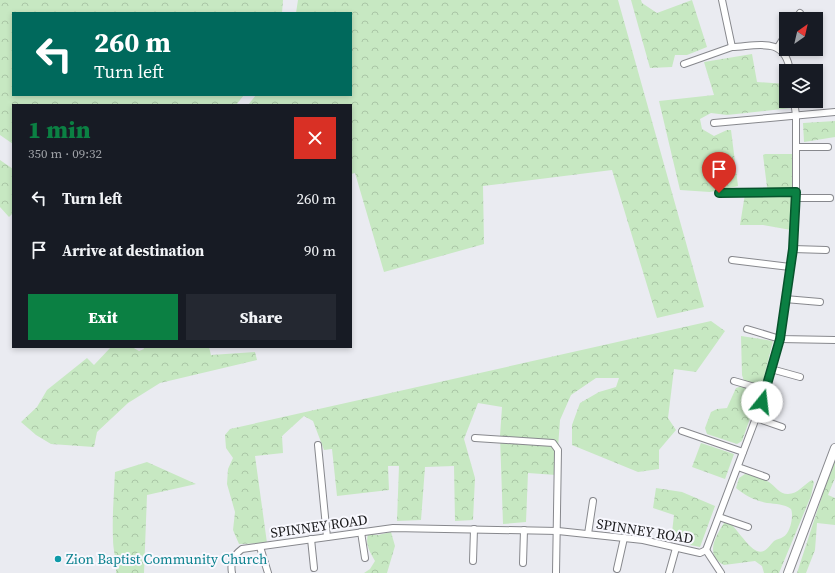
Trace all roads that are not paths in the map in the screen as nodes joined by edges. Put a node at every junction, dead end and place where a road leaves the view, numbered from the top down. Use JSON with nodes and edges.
{"nodes":[{"id":1,"x":722,"y":0,"type":"edge"},
{"id":2,"x":732,"y":47,"type":"junction"},
{"id":3,"x":778,"y":48,"type":"joint"},
{"id":4,"x":684,"y":64,"type":"dead end"},
{"id":5,"x":789,"y":64,"type":"edge"},
{"id":6,"x":795,"y":108,"type":"edge"},
{"id":7,"x":835,"y":112,"type":"edge"},
{"id":8,"x":796,"y":115,"type":"junction"},
{"id":9,"x":714,"y":123,"type":"dead end"},
{"id":10,"x":796,"y":147,"type":"junction"},
{"id":11,"x":828,"y":147,"type":"dead end"},
{"id":12,"x":719,"y":193,"type":"dead end"},
{"id":13,"x":796,"y":195,"type":"junction"},
{"id":14,"x":830,"y":198,"type":"dead end"},
{"id":15,"x":793,"y":249,"type":"junction"},
{"id":16,"x":826,"y":250,"type":"dead end"},
{"id":17,"x":732,"y":260,"type":"dead end"},
{"id":18,"x":790,"y":267,"type":"junction"},
{"id":19,"x":785,"y":299,"type":"junction"},
{"id":20,"x":820,"y":302,"type":"dead end"},
{"id":21,"x":747,"y":329,"type":"dead end"},
{"id":22,"x":780,"y":339,"type":"junction"},
{"id":23,"x":835,"y":340,"type":"edge"},
{"id":24,"x":771,"y":369,"type":"junction"},
{"id":25,"x":800,"y":376,"type":"dead end"},
{"id":26,"x":734,"y":381,"type":"dead end"},
{"id":27,"x":765,"y":390,"type":"junction"},
{"id":28,"x":756,"y":418,"type":"junction"},
{"id":29,"x":782,"y":427,"type":"dead end"},
{"id":30,"x":682,"y":430,"type":"dead end"},
{"id":31,"x":475,"y":438,"type":"dead end"},
{"id":32,"x":318,"y":445,"type":"dead end"},
{"id":33,"x":835,"y":448,"type":"edge"},
{"id":34,"x":743,"y":452,"type":"junction"},
{"id":35,"x":738,"y":467,"type":"junction"},
{"id":36,"x":766,"y":476,"type":"dead end"},
{"id":37,"x":594,"y":501,"type":"dead end"},
{"id":38,"x":719,"y":517,"type":"junction"},
{"id":39,"x":748,"y":527,"type":"dead end"},
{"id":40,"x":474,"y":529,"type":"junction"},
{"id":41,"x":524,"y":530,"type":"junction"},
{"id":42,"x":558,"y":531,"type":"junction"},
{"id":43,"x":361,"y":532,"type":"junction"},
{"id":44,"x":588,"y":534,"type":"junction"},
{"id":45,"x":327,"y":537,"type":"junction"},
{"id":46,"x":624,"y":538,"type":"junction"},
{"id":47,"x":311,"y":539,"type":"junction"},
{"id":48,"x":260,"y":547,"type":"junction"},
{"id":49,"x":676,"y":548,"type":"junction"},
{"id":50,"x":706,"y":550,"type":"junction"},
{"id":51,"x":365,"y":558,"type":"dead end"},
{"id":52,"x":473,"y":560,"type":"dead end"},
{"id":53,"x":523,"y":562,"type":"dead end"},
{"id":54,"x":314,"y":568,"type":"dead end"},
{"id":55,"x":617,"y":569,"type":"dead end"},
{"id":56,"x":232,"y":573,"type":"edge"},
{"id":57,"x":268,"y":573,"type":"edge"},
{"id":58,"x":556,"y":573,"type":"edge"},
{"id":59,"x":669,"y":573,"type":"edge"},
{"id":60,"x":721,"y":573,"type":"edge"},
{"id":61,"x":788,"y":573,"type":"edge"}],
"edges":[{"from":1,"to":2,"type":"street"},
{"from":2,"to":3,"type":"street"},
{"from":2,"to":4,"type":"street"},
{"from":3,"to":5,"type":"street"},
{"from":6,"to":8,"type":"street","name":"SPINNEY ROAD"},
{"from":7,"to":8,"type":"street"},
{"from":8,"to":9,"type":"street"},
{"from":8,"to":10,"type":"street","name":"SPINNEY ROAD"},
{"from":10,"to":11,"type":"street"},
{"from":10,"to":13,"type":"street","name":"SPINNEY ROAD"},
{"from":12,"to":13,"type":"street"},
{"from":13,"to":14,"type":"street"},
{"from":13,"to":15,"type":"street","name":"SPINNEY ROAD"},
{"from":15,"to":16,"type":"street"},
{"from":15,"to":18,"type":"street","name":"SPINNEY ROAD"},
{"from":17,"to":18,"type":"street"},
{"from":18,"to":19,"type":"street","name":"SPINNEY ROAD"},
{"from":19,"to":20,"type":"street"},
{"from":19,"to":22,"type":"street","name":"SPINNEY ROAD"},
{"from":21,"to":22,"type":"street"},
{"from":22,"to":23,"type":"street"},
{"from":22,"to":24,"type":"street","name":"SPINNEY ROAD"},
{"from":24,"to":25,"type":"street"},
{"from":24,"to":27,"type":"street","name":"SPINNEY ROAD"},
{"from":26,"to":27,"type":"street"},
{"from":27,"to":28,"type":"street","name":"SPINNEY ROAD"},
{"from":28,"to":29,"type":"street"},
{"from":28,"to":34,"type":"street","name":"SPINNEY ROAD"},
{"from":30,"to":34,"type":"street"},
{"from":31,"to":42,"type":"street"},
{"from":32,"to":45,"type":"street"},
{"from":33,"to":61,"type":"street"},
{"from":34,"to":35,"type":"street","name":"SPINNEY ROAD"},
{"from":35,"to":36,"type":"street"},
{"from":35,"to":38,"type":"street","name":"SPINNEY ROAD"},
{"from":37,"to":44,"type":"street"},
{"from":38,"to":39,"type":"street"},
{"from":38,"to":50,"type":"street","name":"SPINNEY ROAD"},
{"from":40,"to":41,"type":"street","name":"SPINNEY ROAD"},
{"from":40,"to":43,"type":"street","name":"SPINNEY ROAD"},
{"from":40,"to":52,"type":"street"},
{"from":41,"to":42,"type":"street","name":"SPINNEY ROAD"},
{"from":41,"to":53,"type":"street"},
{"from":42,"to":44,"type":"street","name":"SPINNEY ROAD"},
{"from":42,"to":58,"type":"street"},
{"from":43,"to":45,"type":"street","name":"SPINNEY ROAD"},
{"from":43,"to":51,"type":"street"},
{"from":44,"to":46,"type":"street","name":"SPINNEY ROAD"},
{"from":45,"to":47,"type":"street","name":"SPINNEY ROAD"},
{"from":46,"to":49,"type":"street","name":"SPINNEY ROAD"},
{"from":46,"to":55,"type":"street"},
{"from":47,"to":48,"type":"street","name":"SPINNEY ROAD"},
{"from":47,"to":54,"type":"street"},
{"from":48,"to":56,"type":"street","name":"SPINNEY ROAD"},
{"from":48,"to":57,"type":"street"},
{"from":49,"to":50,"type":"street","name":"SPINNEY ROAD"},
{"from":49,"to":59,"type":"street"},
{"from":50,"to":60,"type":"street"}]}
